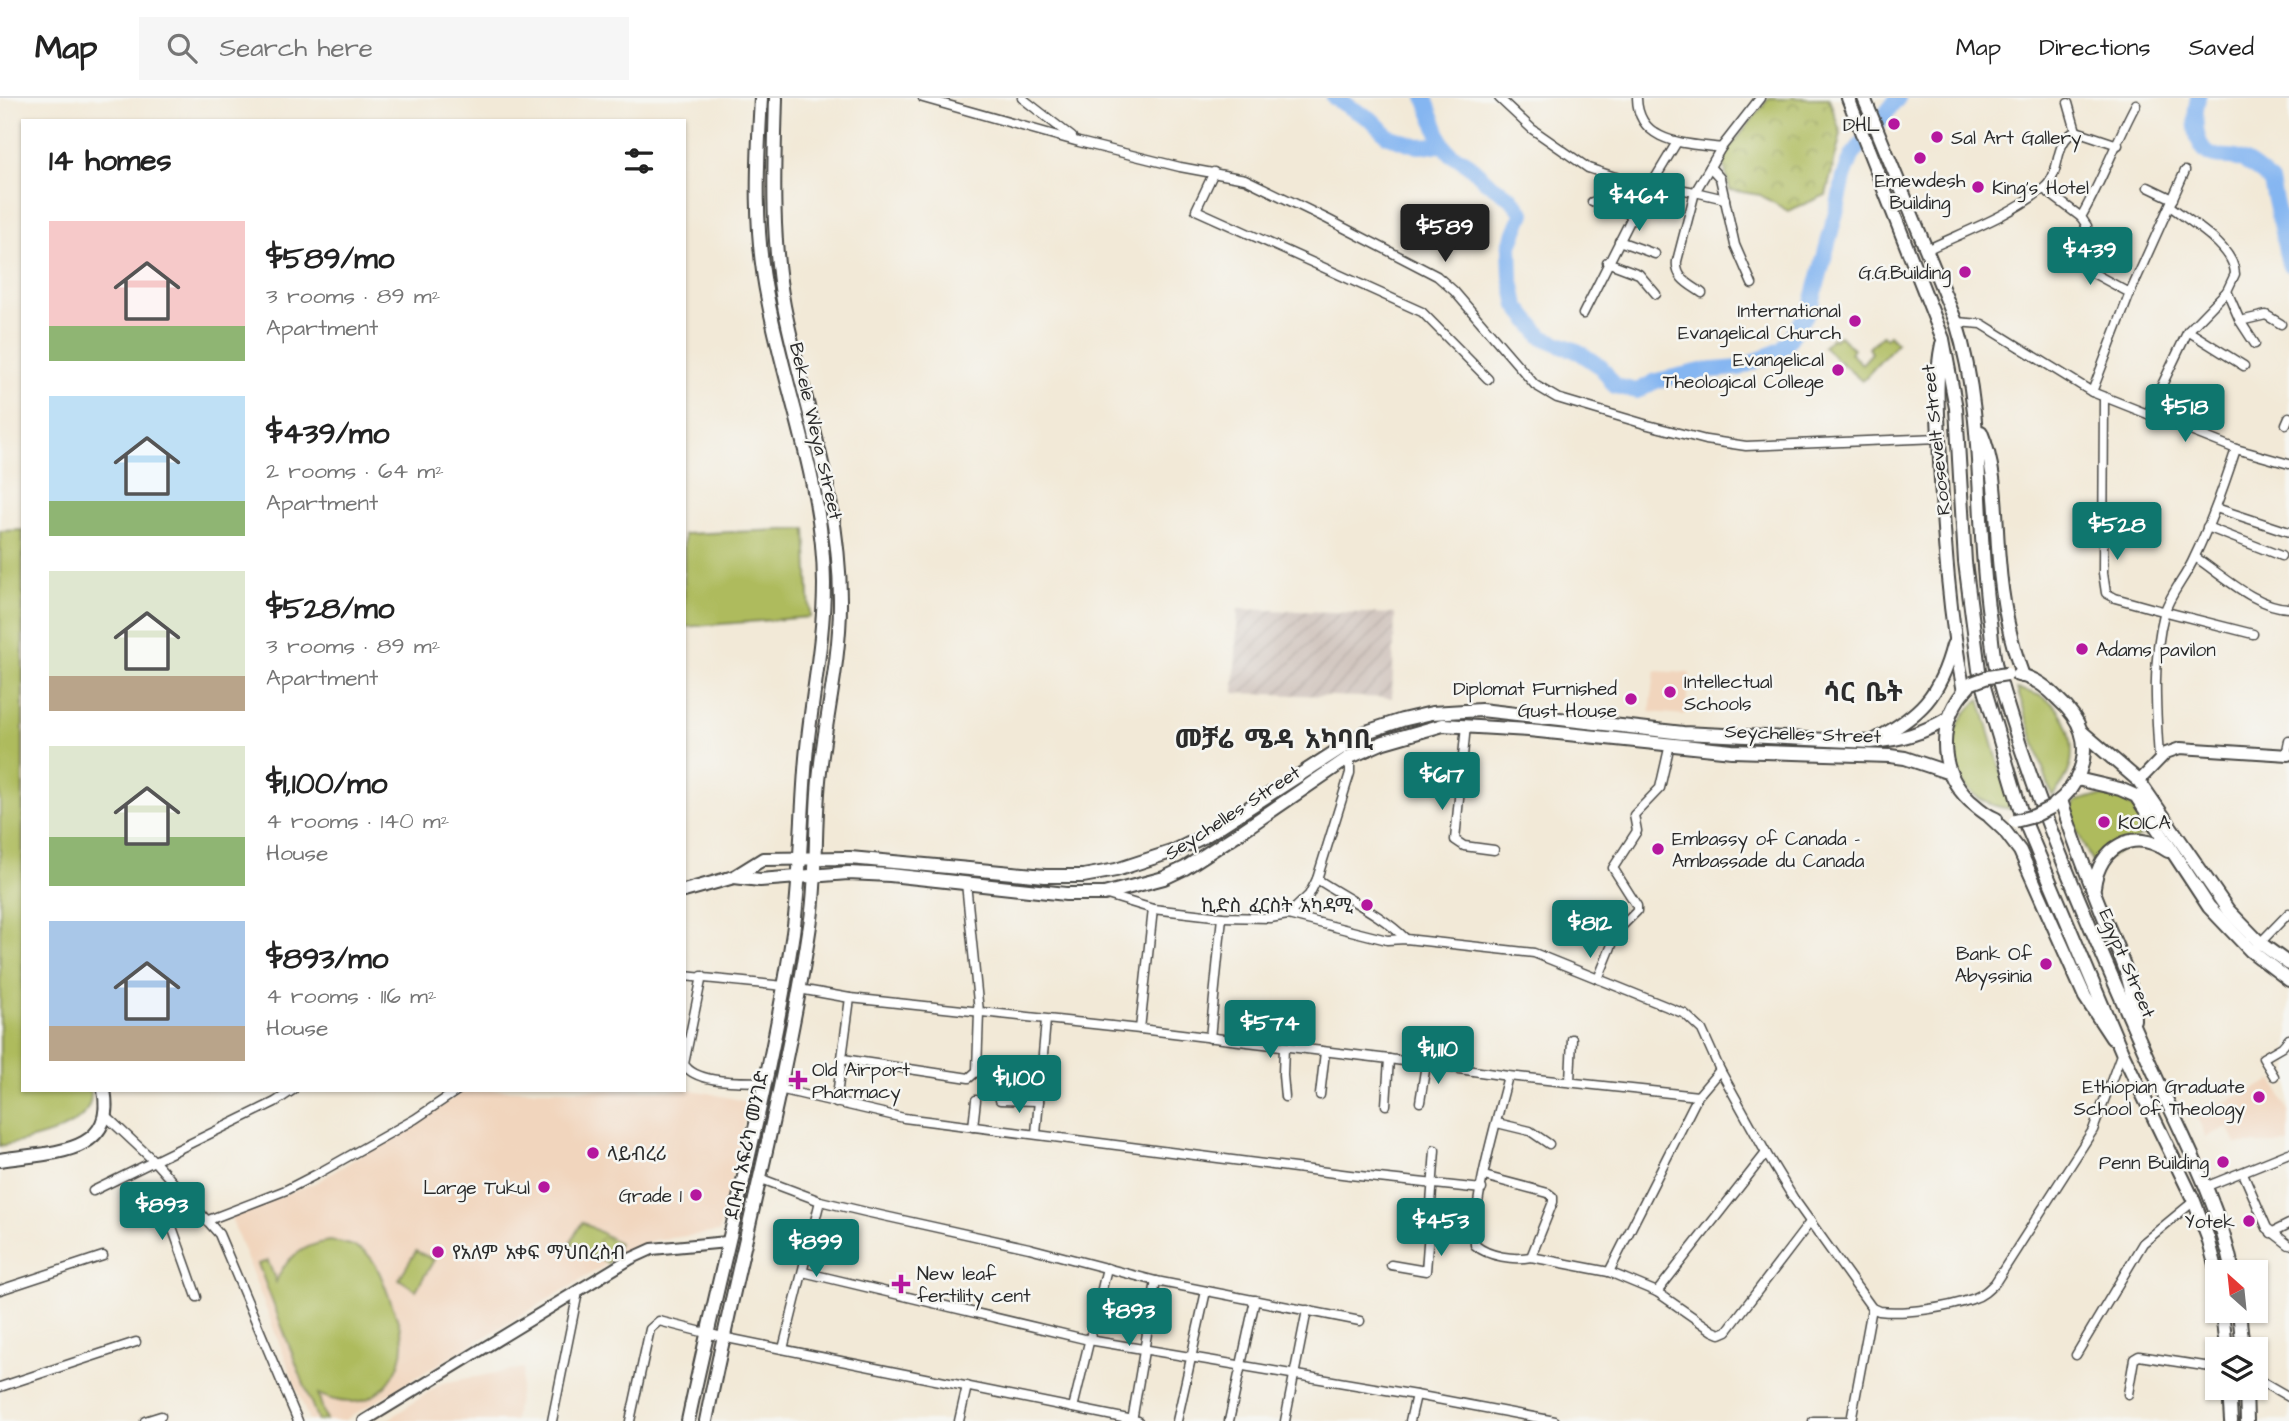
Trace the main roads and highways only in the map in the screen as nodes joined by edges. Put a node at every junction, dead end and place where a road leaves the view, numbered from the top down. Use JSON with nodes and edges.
{"nodes":[{"id":1,"x":761,"y":98,"type":"edge"},
{"id":2,"x":776,"y":98,"type":"edge"},
{"id":3,"x":1848,"y":98,"type":"edge"},
{"id":4,"x":1864,"y":98,"type":"edge"},
{"id":5,"x":757,"y":199,"type":"junction"},
{"id":6,"x":773,"y":201,"type":"junction"},
{"id":7,"x":1943,"y":339,"type":"junction"},
{"id":8,"x":1977,"y":422,"type":"junction"},
{"id":9,"x":1954,"y":641,"type":"junction"},
{"id":10,"x":1995,"y":665,"type":"joint"},
{"id":11,"x":1979,"y":670,"type":"joint"},
{"id":12,"x":2023,"y":676,"type":"junction"},
{"id":13,"x":1968,"y":687,"type":"junction"},
{"id":14,"x":1949,"y":718,"type":"junction"},
{"id":15,"x":2082,"y":732,"type":"junction"},
{"id":16,"x":1871,"y":742,"type":"junction"},
{"id":17,"x":1950,"y":773,"type":"junction"},
{"id":18,"x":2077,"y":779,"type":"junction"},
{"id":19,"x":2057,"y":803,"type":"junction"},
{"id":20,"x":1990,"y":817,"type":"junction"},
{"id":21,"x":2171,"y":853,"type":"junction"},
{"id":22,"x":799,"y":858,"type":"junction"},
{"id":23,"x":816,"y":858,"type":"junction"},
{"id":24,"x":816,"y":876,"type":"junction"},
{"id":25,"x":734,"y":877,"type":"junction"},
{"id":26,"x":797,"y":877,"type":"junction"},
{"id":27,"x":2094,"y":889,"type":"junction"},
{"id":28,"x":686,"y":890,"type":"edge"},
{"id":29,"x":2256,"y":947,"type":"junction"},
{"id":30,"x":2289,"y":964,"type":"edge"},
{"id":31,"x":2289,"y":980,"type":"edge"},
{"id":32,"x":2134,"y":1027,"type":"junction"},
{"id":33,"x":2122,"y":1050,"type":"junction"},
{"id":34,"x":104,"y":1092,"type":"edge"},
{"id":35,"x":0,"y":1160,"type":"edge"},
{"id":36,"x":2214,"y":1260,"type":"edge"},
{"id":37,"x":2230,"y":1260,"type":"edge"},
{"id":38,"x":2230,"y":1400,"type":"edge"},
{"id":39,"x":2246,"y":1400,"type":"edge"},
{"id":40,"x":688,"y":1421,"type":"edge"},
{"id":41,"x":706,"y":1421,"type":"edge"},
{"id":42,"x":2231,"y":1421,"type":"edge"},
{"id":43,"x":2246,"y":1421,"type":"edge"}],
"edges":[{"from":1,"to":5,"type":"main road","name":"Bekele Weya Street"},
{"from":2,"to":6,"type":"main road","name":"ደቡብ አፍሪካ መንገድ"},
{"from":3,"to":7,"type":"main road","name":"Roosevelt Street"},
{"from":4,"to":8,"type":"main road","name":"Roosevelt Street"},
{"from":5,"to":6,"type":"main road"},
{"from":5,"to":22,"type":"main road","name":"Bekele Weya Street"},
{"from":6,"to":23,"type":"main road","name":"ደቡብ አፍሪካ መንገድ"},
{"from":7,"to":9,"type":"main road"},
{"from":7,"to":11,"type":"main road","name":"Roosevelt Street"},
{"from":8,"to":10,"type":"main road","name":"Roosevelt Street"},
{"from":8,"to":12,"type":"main road"},
{"from":9,"to":13,"type":"main road"},
{"from":9,"to":16,"type":"main road"},
{"from":10,"to":32,"type":"main road","name":"Egypt Street"},
{"from":11,"to":33,"type":"main road","name":"Egypt Street"},
{"from":12,"to":13,"type":"main road","bridge":true},
{"from":12,"to":15,"type":"main road"},
{"from":13,"to":14,"type":"main road"},
{"from":14,"to":16,"type":"main road","name":"Seychelles Street"},
{"from":14,"to":17,"type":"main road"},
{"from":15,"to":18,"type":"main road"},
{"from":15,"to":29,"type":"main road"},
{"from":16,"to":23,"type":"main road","name":"Seychelles Street"},
{"from":17,"to":20,"type":"main road"},
{"from":17,"to":24,"type":"main road","name":"Seychelles Street"},
{"from":18,"to":19,"type":"main road"},
{"from":18,"to":21,"type":"main road"},
{"from":19,"to":20,"type":"main road","bridge":true},
{"from":19,"to":27,"type":"main road"},
{"from":20,"to":33,"type":"main road"},
{"from":21,"to":27,"type":"main road"},
{"from":21,"to":29,"type":"main road"},
{"from":22,"to":23,"type":"main road","name":"Seychelles Street"},
{"from":22,"to":25,"type":"main road","name":"Seychelles Street"},
{"from":22,"to":26,"type":"main road","name":"Bekele Weya Street"},
{"from":23,"to":24,"type":"main road","name":"ደቡብ አፍሪካ መንገድ"},
{"from":24,"to":26,"type":"main road","name":"Seychelles Street"},
{"from":24,"to":41,"type":"main road","name":"ደቡብ አፍሪካ መንገድ"},
{"from":25,"to":26,"type":"main road","name":"Seychelles Street"},
{"from":25,"to":28,"type":"main road"},
{"from":26,"to":40,"type":"main road","name":"ደቡብ አፍሪካ መንገድ"},
{"from":27,"to":32,"type":"main road"},
{"from":29,"to":30,"type":"main road"},
{"from":29,"to":31,"type":"main road"},
{"from":32,"to":37,"type":"main road","name":"Egypt Street"},
{"from":33,"to":36,"type":"main road","name":"Egypt Street"},
{"from":34,"to":35,"type":"main road"},
{"from":38,"to":42,"type":"main road"},
{"from":39,"to":43,"type":"main road"}]}
